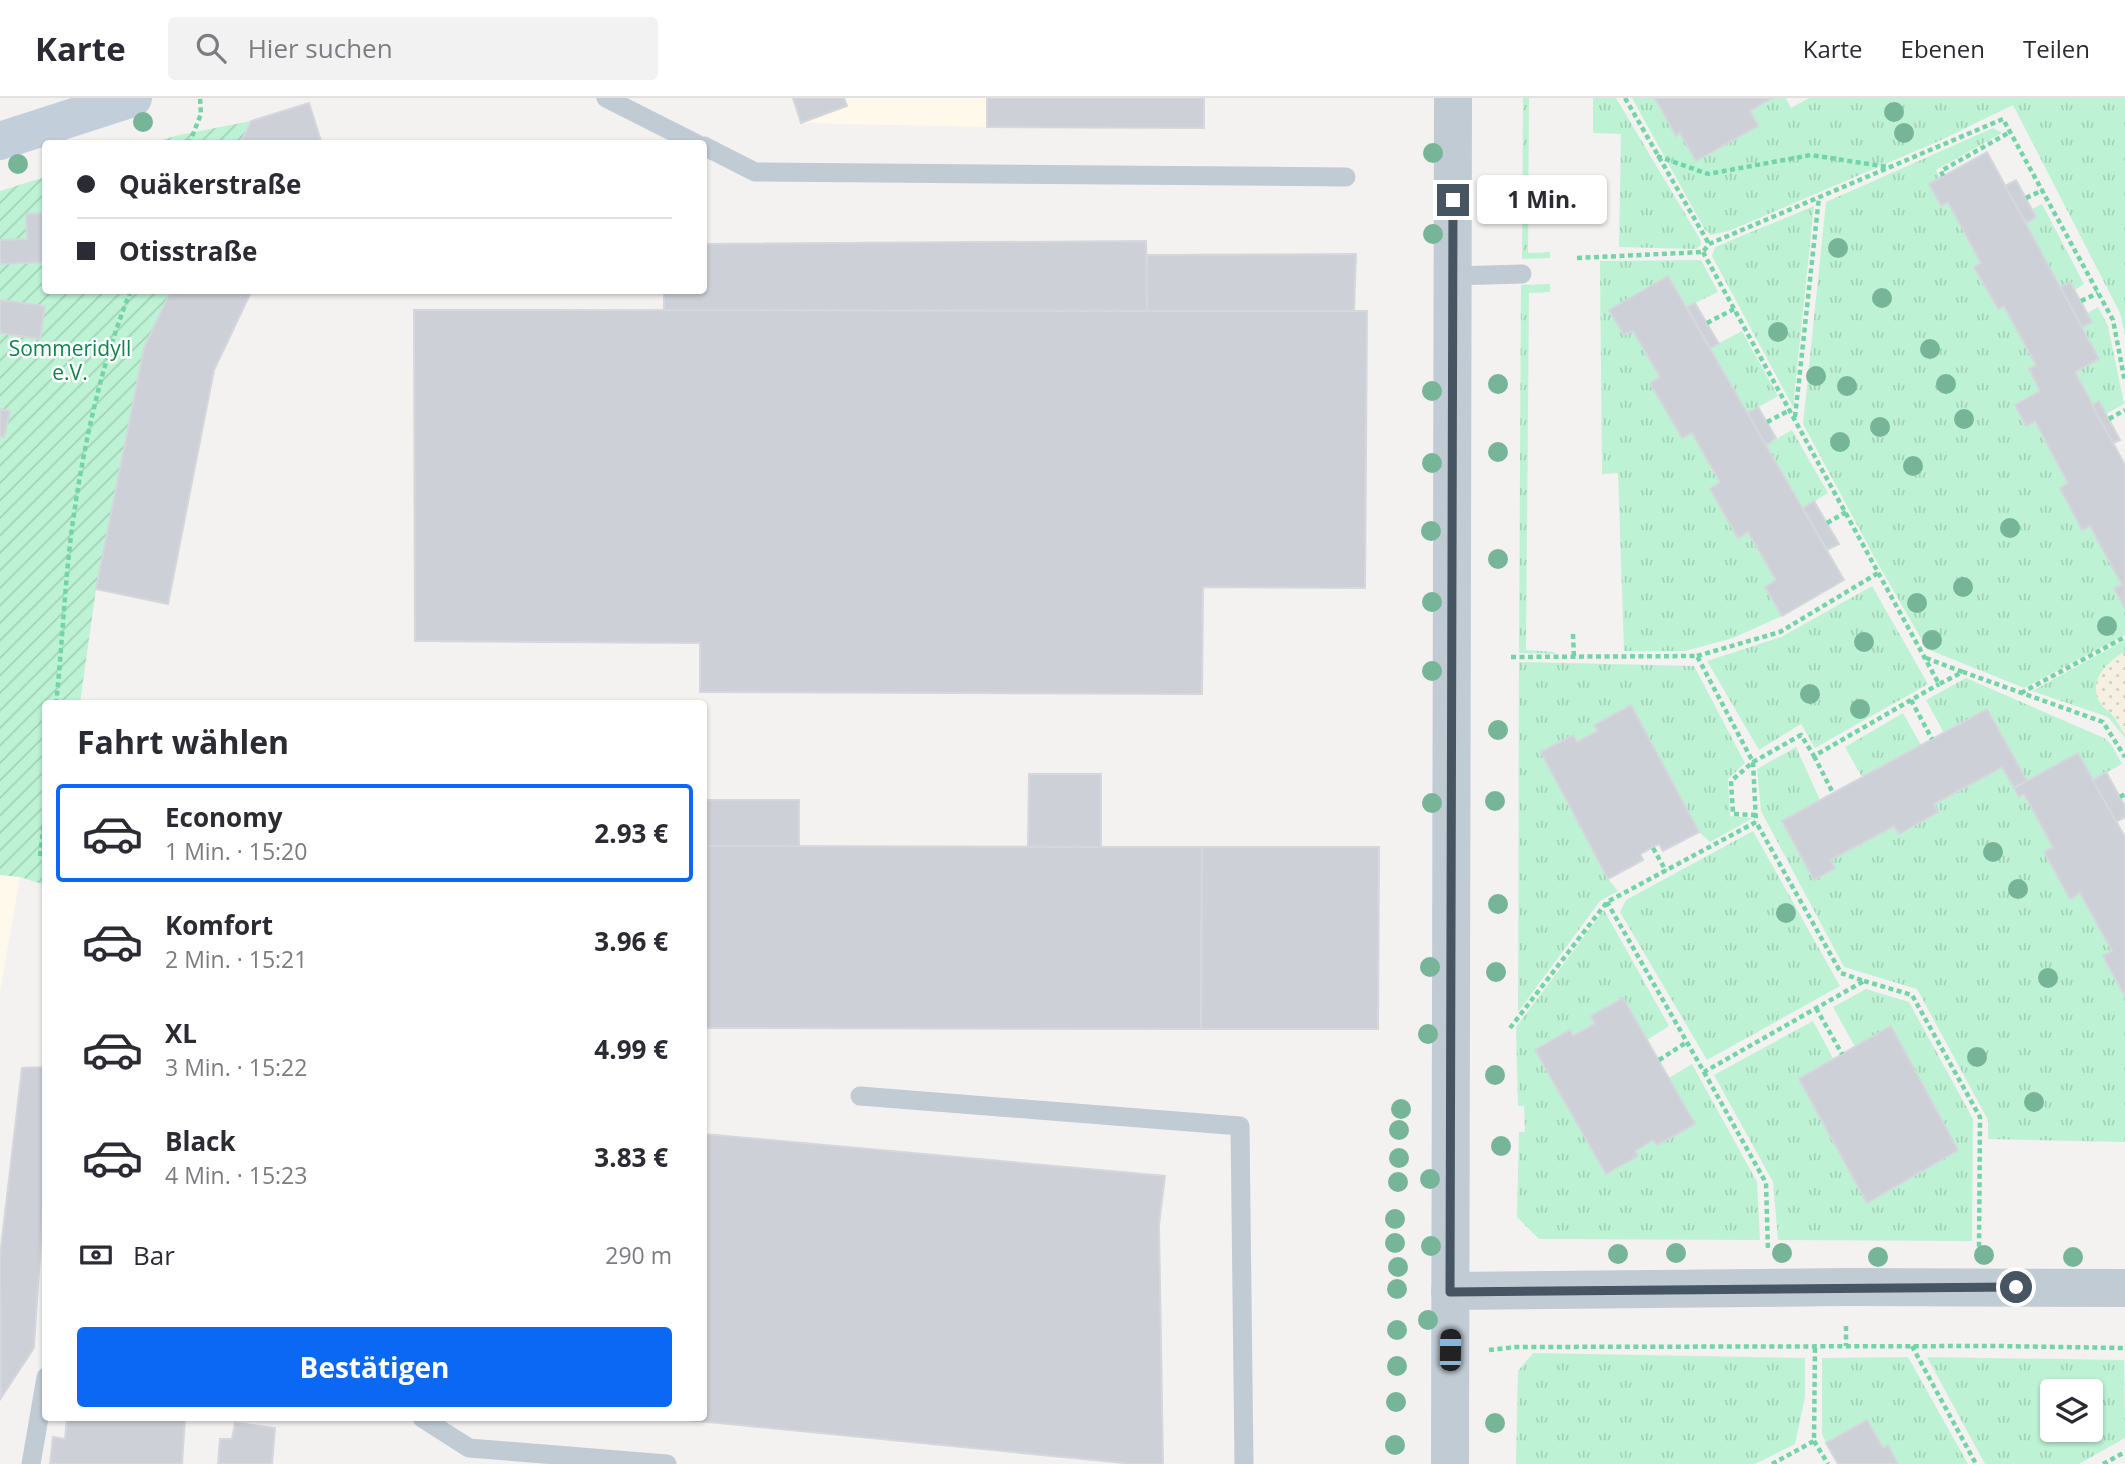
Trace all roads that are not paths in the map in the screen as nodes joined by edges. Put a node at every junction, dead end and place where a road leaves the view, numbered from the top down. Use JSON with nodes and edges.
{"nodes":[{"id":1,"x":133,"y":98,"type":"edge"},
{"id":2,"x":606,"y":98,"type":"edge"},
{"id":3,"x":1453,"y":98,"type":"edge"},
{"id":4,"x":690,"y":140,"type":"edge"},
{"id":5,"x":0,"y":141,"type":"edge"},
{"id":6,"x":707,"y":148,"type":"edge"},
{"id":7,"x":1346,"y":177,"type":"dead end"},
{"id":8,"x":1521,"y":274,"type":"dead end"},
{"id":9,"x":1453,"y":276,"type":"junction"},
{"id":10,"x":860,"y":1096,"type":"dead end"},
{"id":11,"x":2125,"y":1288,"type":"edge"},
{"id":12,"x":1450,"y":1292,"type":"junction"},
{"id":13,"x":42,"y":1400,"type":"edge"},
{"id":14,"x":427,"y":1421,"type":"edge"},
{"id":15,"x":31,"y":1464,"type":"edge"},
{"id":16,"x":667,"y":1464,"type":"edge"},
{"id":17,"x":1244,"y":1464,"type":"edge"},
{"id":18,"x":1450,"y":1464,"type":"edge"}],
"edges":[{"from":1,"to":5,"type":"main road"},
{"from":2,"to":4,"type":"lane"},
{"from":3,"to":9,"type":"street"},
{"from":6,"to":7,"type":"lane"},
{"from":8,"to":9,"type":"lane"},
{"from":9,"to":12,"type":"street"},
{"from":10,"to":17,"type":"lane"},
{"from":11,"to":12,"type":"street"},
{"from":12,"to":18,"type":"street"},
{"from":13,"to":15,"type":"lane"},
{"from":14,"to":16,"type":"lane"}]}
